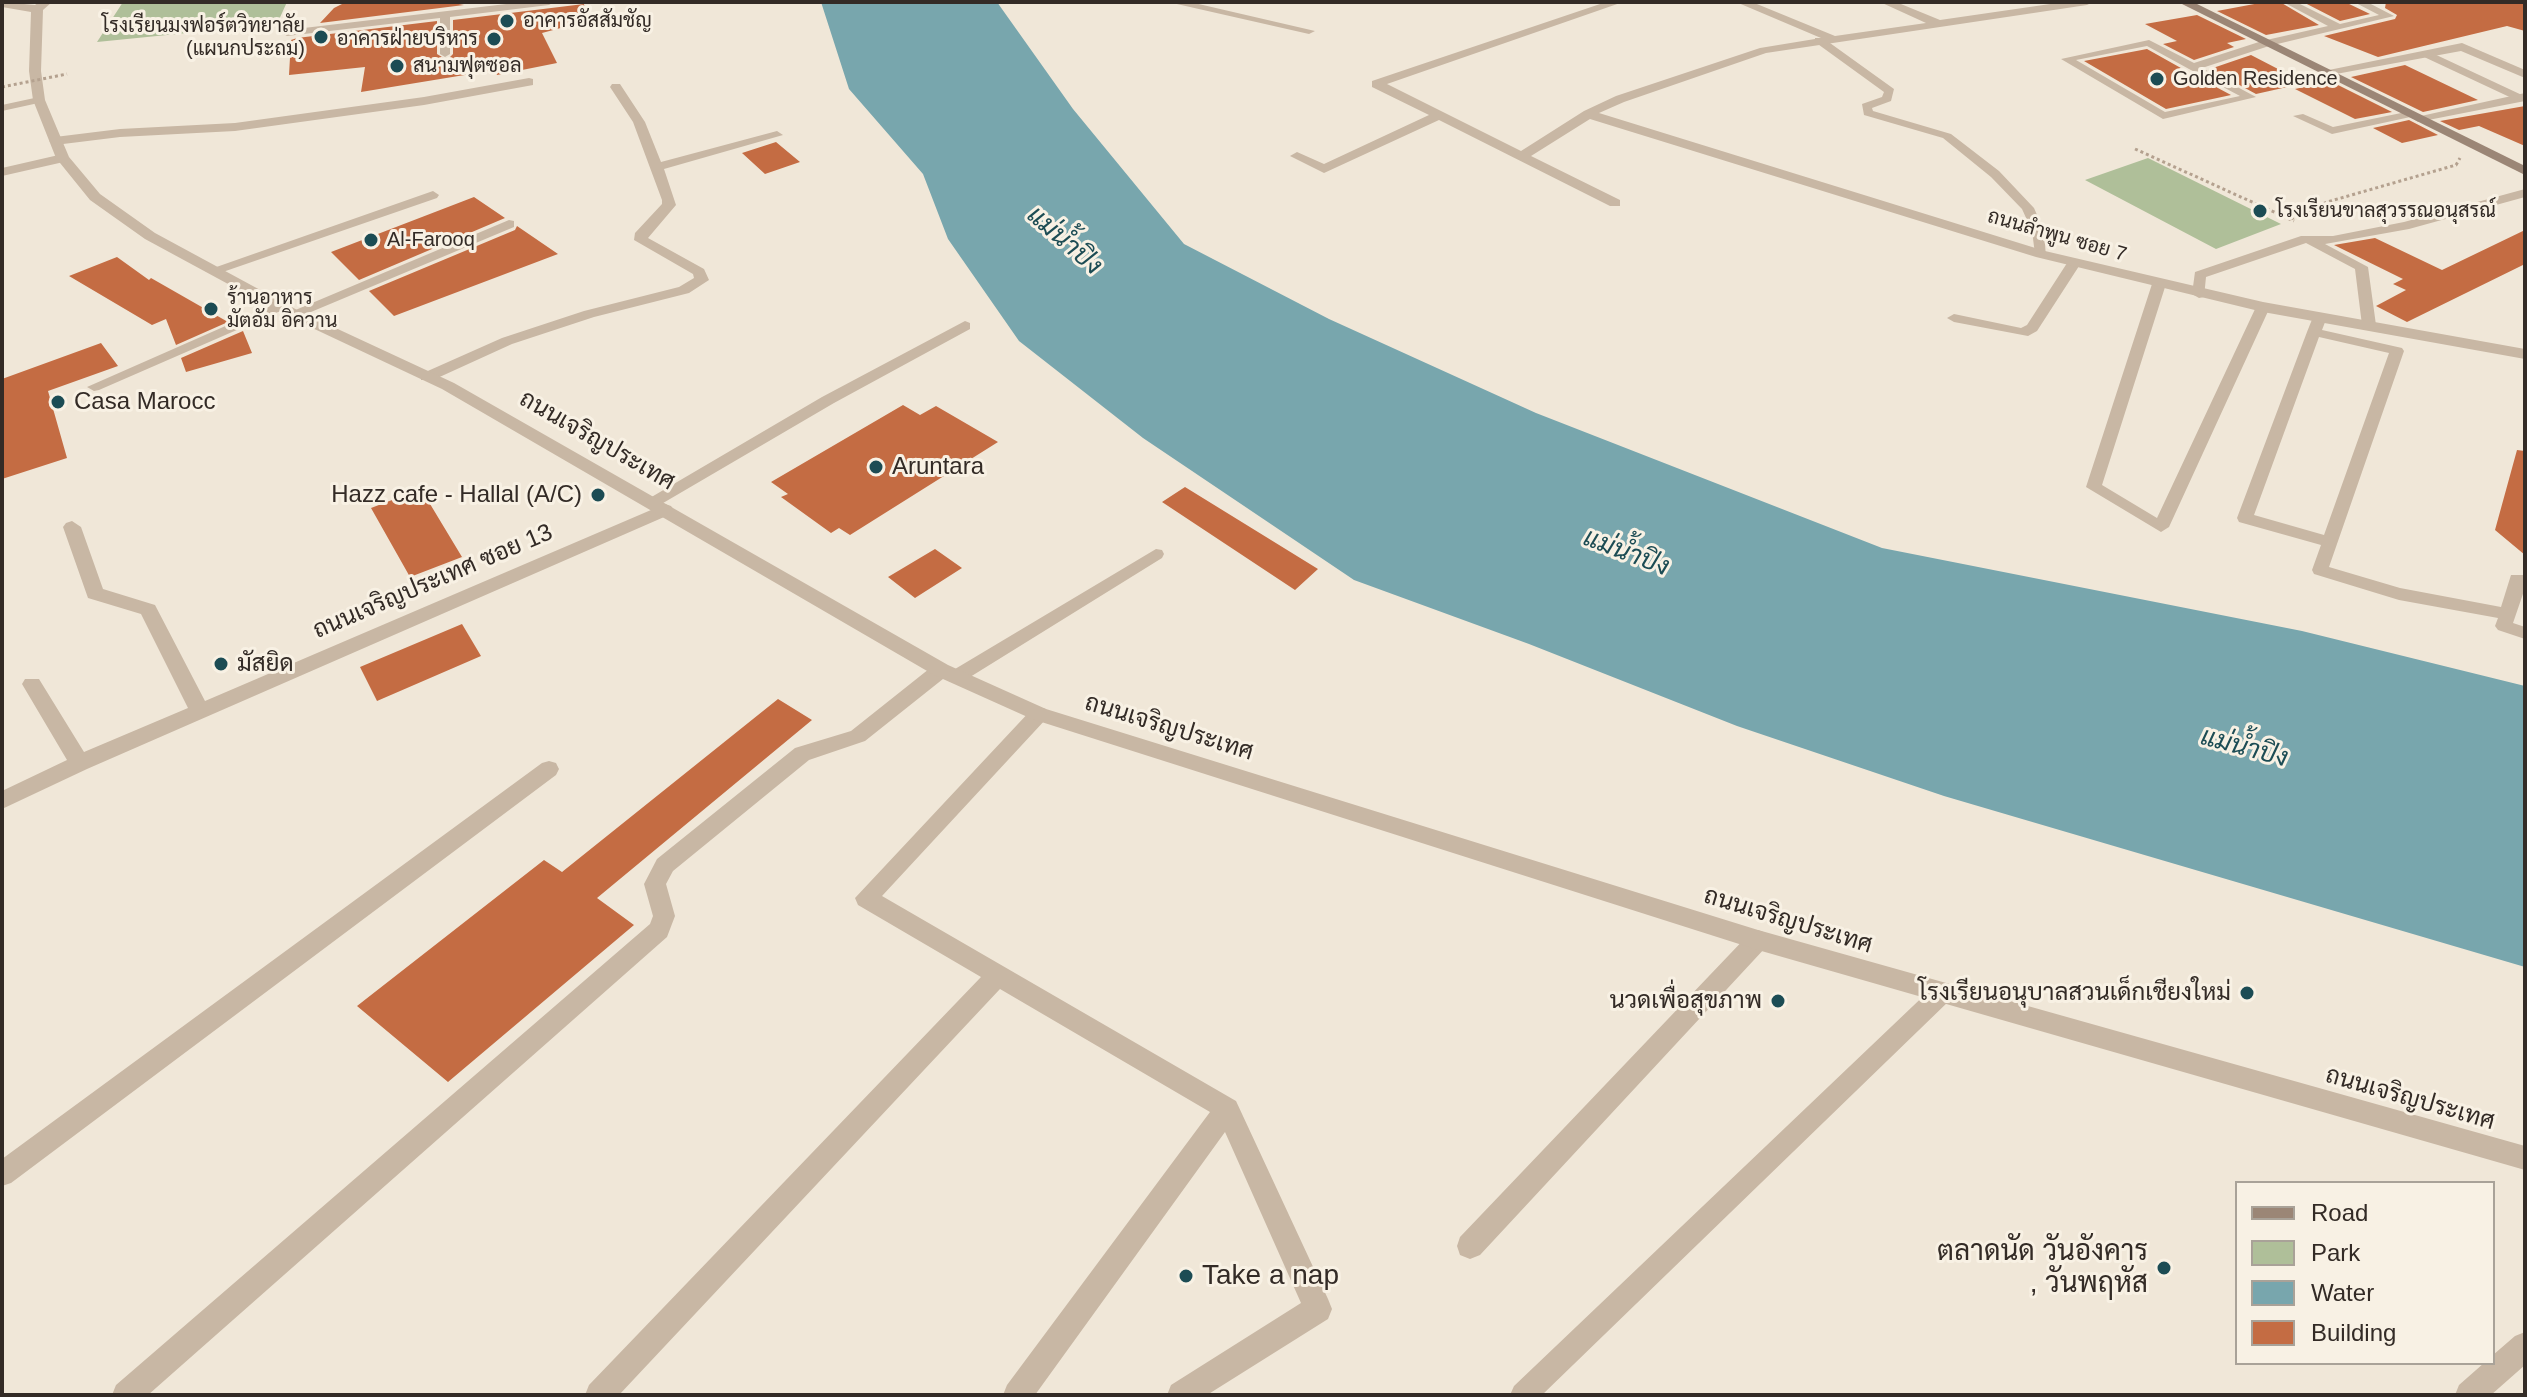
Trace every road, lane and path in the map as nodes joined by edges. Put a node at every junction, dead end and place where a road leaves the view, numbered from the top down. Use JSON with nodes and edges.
{"nodes":[{"id":1,"x":549,"y":2,"type":"edge"},
{"id":2,"x":1174,"y":2,"type":"edge"},
{"id":3,"x":1617,"y":2,"type":"edge"},
{"id":4,"x":1742,"y":2,"type":"edge"},
{"id":5,"x":1886,"y":2,"type":"edge"},
{"id":6,"x":2087,"y":2,"type":"edge"},
{"id":7,"x":2187,"y":2,"type":"edge"},
{"id":8,"x":2288,"y":2,"type":"edge"},
{"id":9,"x":2359,"y":2,"type":"edge"},
{"id":10,"x":2,"y":4,"type":"edge"},
{"id":11,"x":41,"y":6,"type":"edge"},
{"id":12,"x":445,"y":14,"type":"junction"},
{"id":13,"x":1940,"y":24,"type":"junction"},
{"id":14,"x":2336,"y":26,"type":"junction"},
{"id":15,"x":1309,"y":31,"type":"dead end"},
{"id":16,"x":287,"y":33,"type":"dead end"},
{"id":17,"x":1833,"y":38,"type":"junction"},
{"id":18,"x":1819,"y":40,"type":"junction"},
{"id":19,"x":2266,"y":43,"type":"junction"},
{"id":20,"x":445,"y":54,"type":"dead end"},
{"id":21,"x":2426,"y":54,"type":"junction"},
{"id":22,"x":2193,"y":67,"type":"junction"},
{"id":23,"x":2325,"y":72,"type":"junction"},
{"id":24,"x":67,"y":74,"type":"dead end"},
{"id":25,"x":2525,"y":74,"type":"edge"},
{"id":26,"x":529,"y":82,"type":"dead end"},
{"id":27,"x":2,"y":87,"type":"edge"},
{"id":28,"x":616,"y":87,"type":"dead end"},
{"id":29,"x":2522,"y":97,"type":"edge"},
{"id":30,"x":39,"y":100,"type":"junction"},
{"id":31,"x":2,"y":108,"type":"edge"},
{"id":32,"x":1588,"y":114,"type":"junction"},
{"id":33,"x":1438,"y":116,"type":"junction"},
{"id":34,"x":2299,"y":116,"type":"dead end"},
{"id":35,"x":2414,"y":116,"type":"junction"},
{"id":36,"x":777,"y":135,"type":"dead end"},
{"id":37,"x":2135,"y":149,"type":"dead end"},
{"id":38,"x":59,"y":150,"type":"junction"},
{"id":39,"x":2463,"y":154,"type":"dead end"},
{"id":40,"x":1297,"y":156,"type":"dead end"},
{"id":41,"x":1520,"y":157,"type":"junction"},
{"id":42,"x":657,"y":167,"type":"junction"},
{"id":43,"x":2525,"y":171,"type":"edge"},
{"id":44,"x":2,"y":172,"type":"edge"},
{"id":45,"x":2525,"y":193,"type":"edge"},
{"id":46,"x":433,"y":195,"type":"dead end"},
{"id":47,"x":1615,"y":203,"type":"dead end"},
{"id":48,"x":2291,"y":219,"type":"junction"},
{"id":49,"x":509,"y":224,"type":"dead end"},
{"id":50,"x":2306,"y":239,"type":"junction"},
{"id":51,"x":2333,"y":240,"type":"junction"},
{"id":52,"x":2041,"y":254,"type":"junction"},
{"id":53,"x":2074,"y":263,"type":"junction"},
{"id":54,"x":212,"y":271,"type":"junction"},
{"id":55,"x":2159,"y":284,"type":"junction"},
{"id":56,"x":2199,"y":294,"type":"junction"},
{"id":57,"x":2263,"y":307,"type":"junction"},
{"id":58,"x":287,"y":310,"type":"junction"},
{"id":59,"x":1954,"y":318,"type":"dead end"},
{"id":60,"x":2317,"y":324,"type":"junction"},
{"id":61,"x":2369,"y":325,"type":"junction"},
{"id":62,"x":965,"y":326,"type":"dead end"},
{"id":63,"x":2525,"y":354,"type":"edge"},
{"id":64,"x":427,"y":377,"type":"junction"},
{"id":65,"x":94,"y":387,"type":"dead end"},
{"id":66,"x":659,"y":506,"type":"junction"},
{"id":67,"x":72,"y":527,"type":"dead end"},
{"id":68,"x":2330,"y":542,"type":"junction"},
{"id":69,"x":1156,"y":554,"type":"dead end"},
{"id":70,"x":2525,"y":582,"type":"edge"},
{"id":71,"x":2508,"y":614,"type":"junction"},
{"id":72,"x":2525,"y":633,"type":"edge"},
{"id":73,"x":948,"y":674,"type":"junction"},
{"id":74,"x":32,"y":684,"type":"dead end"},
{"id":75,"x":200,"y":711,"type":"junction"},
{"id":76,"x":1039,"y":714,"type":"junction"},
{"id":77,"x":80,"y":763,"type":"junction"},
{"id":78,"x":549,"y":769,"type":"dead end"},
{"id":79,"x":2,"y":801,"type":"edge"},
{"id":80,"x":1758,"y":940,"type":"junction"},
{"id":81,"x":998,"y":975,"type":"junction"},
{"id":82,"x":1942,"y":993,"type":"junction"},
{"id":83,"x":1227,"y":1109,"type":"junction"},
{"id":84,"x":2525,"y":1158,"type":"edge"},
{"id":85,"x":2,"y":1174,"type":"edge"},
{"id":86,"x":1470,"y":1246,"type":"dead end"},
{"id":87,"x":2525,"y":1346,"type":"edge"},
{"id":88,"x":126,"y":1395,"type":"edge"},
{"id":89,"x":599,"y":1395,"type":"edge"},
{"id":90,"x":1017,"y":1395,"type":"edge"},
{"id":91,"x":1181,"y":1395,"type":"edge"},
{"id":92,"x":1523,"y":1395,"type":"edge"},
{"id":93,"x":2469,"y":1395,"type":"edge"}],
"edges":[{"from":1,"to":12,"type":"lane"},
{"from":2,"to":15,"type":"street"},
{"from":3,"to":33,"type":"street"},
{"from":4,"to":17,"type":"street"},
{"from":5,"to":13,"type":"street"},
{"from":6,"to":13,"type":"street"},
{"from":7,"to":19,"type":"main road"},
{"from":8,"to":14,"type":"lane"},
{"from":9,"to":14,"type":"lane"},
{"from":10,"to":11,"type":"street"},
{"from":11,"to":30,"type":"street","name":"ถนนเจริญประเทศ"},
{"from":12,"to":16,"type":"lane"},
{"from":12,"to":20,"type":"lane"},
{"from":13,"to":17,"type":"street"},
{"from":14,"to":19,"type":"lane"},
{"from":17,"to":18,"type":"street"},
{"from":18,"to":32,"type":"street"},
{"from":18,"to":52,"type":"lane"},
{"from":19,"to":22,"type":"lane"},
{"from":19,"to":23,"type":"main road"},
{"from":21,"to":23,"type":"street"},
{"from":21,"to":25,"type":"street"},
{"from":21,"to":29,"type":"lane"},
{"from":22,"to":22,"type":"lane"},
{"from":23,"to":35,"type":"main road"},
{"from":24,"to":27,"type":"path","bridge":true},
{"from":26,"to":38,"type":"street"},
{"from":28,"to":42,"type":"street"},
{"from":29,"to":35,"type":"street"},
{"from":30,"to":31,"type":"lane"},
{"from":30,"to":38,"type":"street","name":"ถนนเจริญประเทศ"},
{"from":32,"to":41,"type":"street"},
{"from":32,"to":52,"type":"street","name":"ถนนลำพูน ซอย 7"},
{"from":33,"to":40,"type":"street"},
{"from":33,"to":41,"type":"street"},
{"from":34,"to":35,"type":"lane"},
{"from":35,"to":43,"type":"main road"},
{"from":36,"to":42,"type":"street"},
{"from":37,"to":48,"type":"path"},
{"from":38,"to":44,"type":"street"},
{"from":38,"to":54,"type":"street","name":"ถนนเจริญประเทศ"},
{"from":39,"to":48,"type":"path"},
{"from":41,"to":47,"type":"street"},
{"from":42,"to":64,"type":"street"},
{"from":45,"to":51,"type":"lane"},
{"from":46,"to":54,"type":"lane"},
{"from":48,"to":51,"type":"path"},
{"from":49,"to":58,"type":"street"},
{"from":50,"to":51,"type":"lane"},
{"from":50,"to":56,"type":"lane"},
{"from":50,"to":61,"type":"lane"},
{"from":52,"to":53,"type":"street","name":"ถนนลำพูน ซอย 7"},
{"from":53,"to":55,"type":"street","name":"ถนนลำพูน ซอย 7"},
{"from":53,"to":59,"type":"lane"},
{"from":54,"to":58,"type":"street","name":"ถนนเจริญประเทศ"},
{"from":55,"to":56,"type":"street","name":"ถนนลำพูน ซอย 7"},
{"from":55,"to":57,"type":"lane"},
{"from":56,"to":57,"type":"street","name":"ถนนลำพูน ซอย 7"},
{"from":57,"to":60,"type":"street","name":"ถนนลำพูน ซอย 7"},
{"from":58,"to":64,"type":"street","name":"ถนนเจริญประเทศ"},
{"from":58,"to":65,"type":"lane"},
{"from":60,"to":61,"type":"street","name":"ถนนลำพูน ซอย 7"},
{"from":60,"to":68,"type":"lane"},
{"from":60,"to":68,"type":"lane"},
{"from":61,"to":63,"type":"street","name":"ถนนลำพูน ซอย 7"},
{"from":62,"to":66,"type":"street","name":"ถนนเจริญประเทศ ซอย 13"},
{"from":64,"to":66,"type":"street","name":"ถนนเจริญประเทศ"},
{"from":66,"to":73,"type":"street","name":"ถนนเจริญประเทศ"},
{"from":66,"to":75,"type":"street","name":"ถนนเจริญประเทศ ซอย 13"},
{"from":67,"to":75,"type":"street"},
{"from":68,"to":71,"type":"lane"},
{"from":69,"to":73,"type":"lane"},
{"from":70,"to":71,"type":"lane"},
{"from":71,"to":72,"type":"lane"},
{"from":73,"to":76,"type":"street","name":"ถนนเจริญประเทศ"},
{"from":73,"to":88,"type":"street"},
{"from":74,"to":77,"type":"street"},
{"from":75,"to":77,"type":"street","name":"ถนนเจริญประเทศ ซอย 13"},
{"from":76,"to":80,"type":"street","name":"ถนนเจริญประเทศ"},
{"from":76,"to":81,"type":"street"},
{"from":77,"to":79,"type":"street","name":"ถนนเจริญประเทศ ซอย 13"},
{"from":78,"to":85,"type":"street"},
{"from":80,"to":82,"type":"street","name":"ถนนเจริญประเทศ"},
{"from":80,"to":86,"type":"street"},
{"from":81,"to":83,"type":"street"},
{"from":81,"to":89,"type":"street"},
{"from":82,"to":84,"type":"street","name":"ถนนเจริญประเทศ"},
{"from":82,"to":92,"type":"lane"},
{"from":83,"to":90,"type":"street"},
{"from":83,"to":91,"type":"street"},
{"from":87,"to":93,"type":"street"}]}
